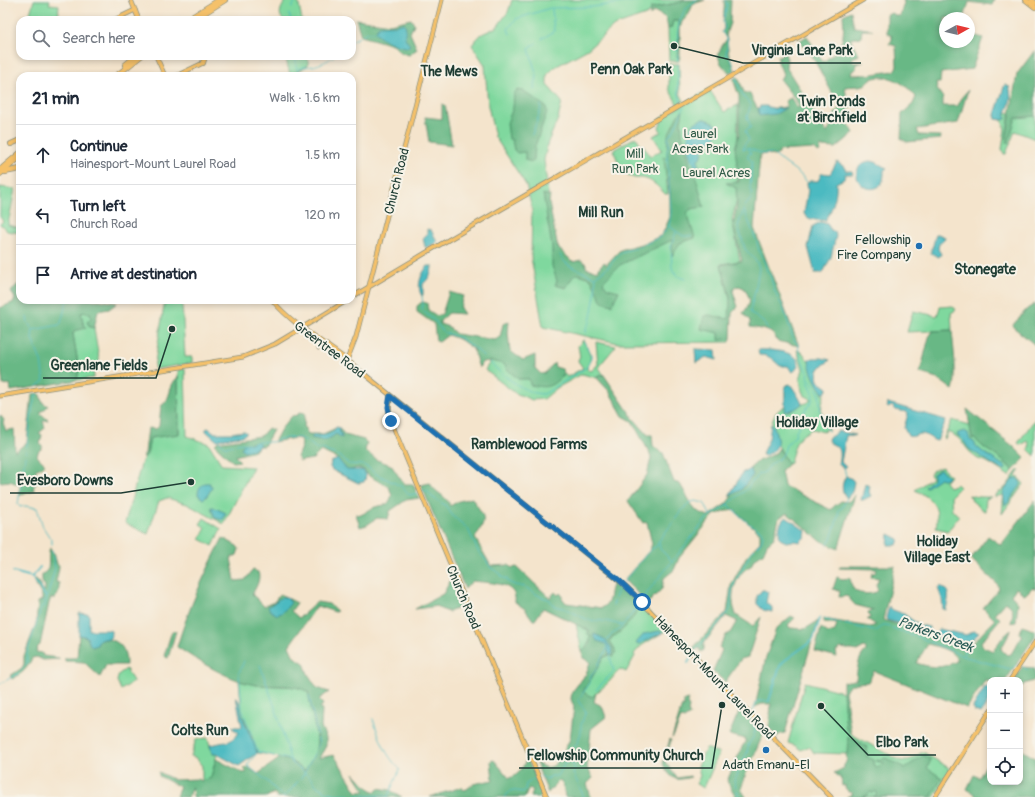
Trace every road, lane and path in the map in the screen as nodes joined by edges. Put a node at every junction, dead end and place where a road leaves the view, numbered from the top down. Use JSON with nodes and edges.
{"nodes":[{"id":1,"x":131,"y":0,"type":"edge"},
{"id":2,"x":219,"y":0,"type":"edge"},
{"id":3,"x":224,"y":0,"type":"edge"},
{"id":4,"x":442,"y":0,"type":"edge"},
{"id":5,"x":863,"y":0,"type":"edge"},
{"id":6,"x":1026,"y":0,"type":"edge"},
{"id":7,"x":1032,"y":0,"type":"edge"},
{"id":8,"x":1035,"y":3,"type":"edge"},
{"id":9,"x":1035,"y":7,"type":"edge"},
{"id":10,"x":135,"y":10,"type":"junction"},
{"id":11,"x":122,"y":16,"type":"edge"},
{"id":12,"x":137,"y":16,"type":"edge"},
{"id":13,"x":193,"y":16,"type":"edge"},
{"id":14,"x":199,"y":16,"type":"edge"},
{"id":15,"x":781,"y":48,"type":"junction"},
{"id":16,"x":789,"y":52,"type":"dead end"},
{"id":17,"x":131,"y":60,"type":"edge"},
{"id":18,"x":136,"y":60,"type":"edge"},
{"id":19,"x":158,"y":60,"type":"edge"},
{"id":20,"x":206,"y":60,"type":"edge"},
{"id":21,"x":203,"y":63,"type":"joint"},
{"id":22,"x":117,"y":72,"type":"edge"},
{"id":23,"x":121,"y":72,"type":"edge"},
{"id":24,"x":163,"y":72,"type":"edge"},
{"id":25,"x":184,"y":72,"type":"edge"},
{"id":26,"x":16,"y":142,"type":"edge"},
{"id":27,"x":11,"y":144,"type":"dead end"},
{"id":28,"x":16,"y":156,"type":"edge"},
{"id":29,"x":16,"y":160,"type":"edge"},
{"id":30,"x":16,"y":169,"type":"edge"},
{"id":31,"x":0,"y":170,"type":"edge"},
{"id":32,"x":0,"y":174,"type":"edge"},
{"id":33,"x":372,"y":277,"type":"junction"},
{"id":34,"x":378,"y":282,"type":"junction"},
{"id":35,"x":369,"y":287,"type":"junction"},
{"id":36,"x":356,"y":295,"type":"edge"},
{"id":37,"x":276,"y":304,"type":"edge"},
{"id":38,"x":341,"y":304,"type":"edge"},
{"id":39,"x":302,"y":328,"type":"junction"},
{"id":40,"x":327,"y":345,"type":"junction"},
{"id":41,"x":319,"y":348,"type":"dead end"},
{"id":42,"x":347,"y":360,"type":"junction"},
{"id":43,"x":0,"y":396,"type":"edge"},
{"id":44,"x":390,"y":396,"type":"junction"},
{"id":45,"x":1035,"y":642,"type":"edge"},
{"id":46,"x":1012,"y":677,"type":"edge"},
{"id":47,"x":989,"y":713,"type":"edge"},
{"id":48,"x":547,"y":797,"type":"edge"},
{"id":49,"x":832,"y":797,"type":"edge"},
{"id":50,"x":935,"y":797,"type":"edge"}],
"edges":[{"from":1,"to":10,"type":"main road"},
{"from":2,"to":13,"type":"highway"},
{"from":3,"to":14,"type":"highway"},
{"from":4,"to":33,"type":"main road","name":"Church Road"},
{"from":5,"to":15,"type":"main road"},
{"from":6,"to":9,"type":"highway"},
{"from":7,"to":8,"type":"highway"},
{"from":10,"to":11,"type":"main road"},
{"from":10,"to":12,"type":"main road"},
{"from":15,"to":16,"type":"main road"},
{"from":15,"to":34,"type":"main road"},
{"from":17,"to":22,"type":"highway"},
{"from":18,"to":23,"type":"highway"},
{"from":19,"to":24,"type":"main road"},
{"from":20,"to":21,"type":"highway"},
{"from":21,"to":25,"type":"main road"},
{"from":26,"to":27,"type":"highway"},
{"from":28,"to":31,"type":"highway"},
{"from":29,"to":32,"type":"highway"},
{"from":30,"to":32,"type":"highway"},
{"from":33,"to":34,"type":"main road"},
{"from":33,"to":35,"type":"main road","name":"Church Road"},
{"from":34,"to":35,"type":"main road"},
{"from":35,"to":36,"type":"main road"},
{"from":35,"to":42,"type":"main road","name":"Church Road"},
{"from":37,"to":39,"type":"main road","name":"Greentree Road"},
{"from":38,"to":39,"type":"main road"},
{"from":39,"to":40,"type":"main road","name":"Greentree Road"},
{"from":39,"to":43,"type":"main road"},
{"from":40,"to":41,"type":"main road"},
{"from":40,"to":42,"type":"main road","name":"Greentree Road"},
{"from":42,"to":44,"type":"main road","name":"Greentree Road"},
{"from":44,"to":48,"type":"main road","name":"Church Road"},
{"from":44,"to":49,"type":"main road","name":"Hainesport-Mount Laurel Road"},
{"from":45,"to":46,"type":"main road"},
{"from":47,"to":50,"type":"main road"}]}
